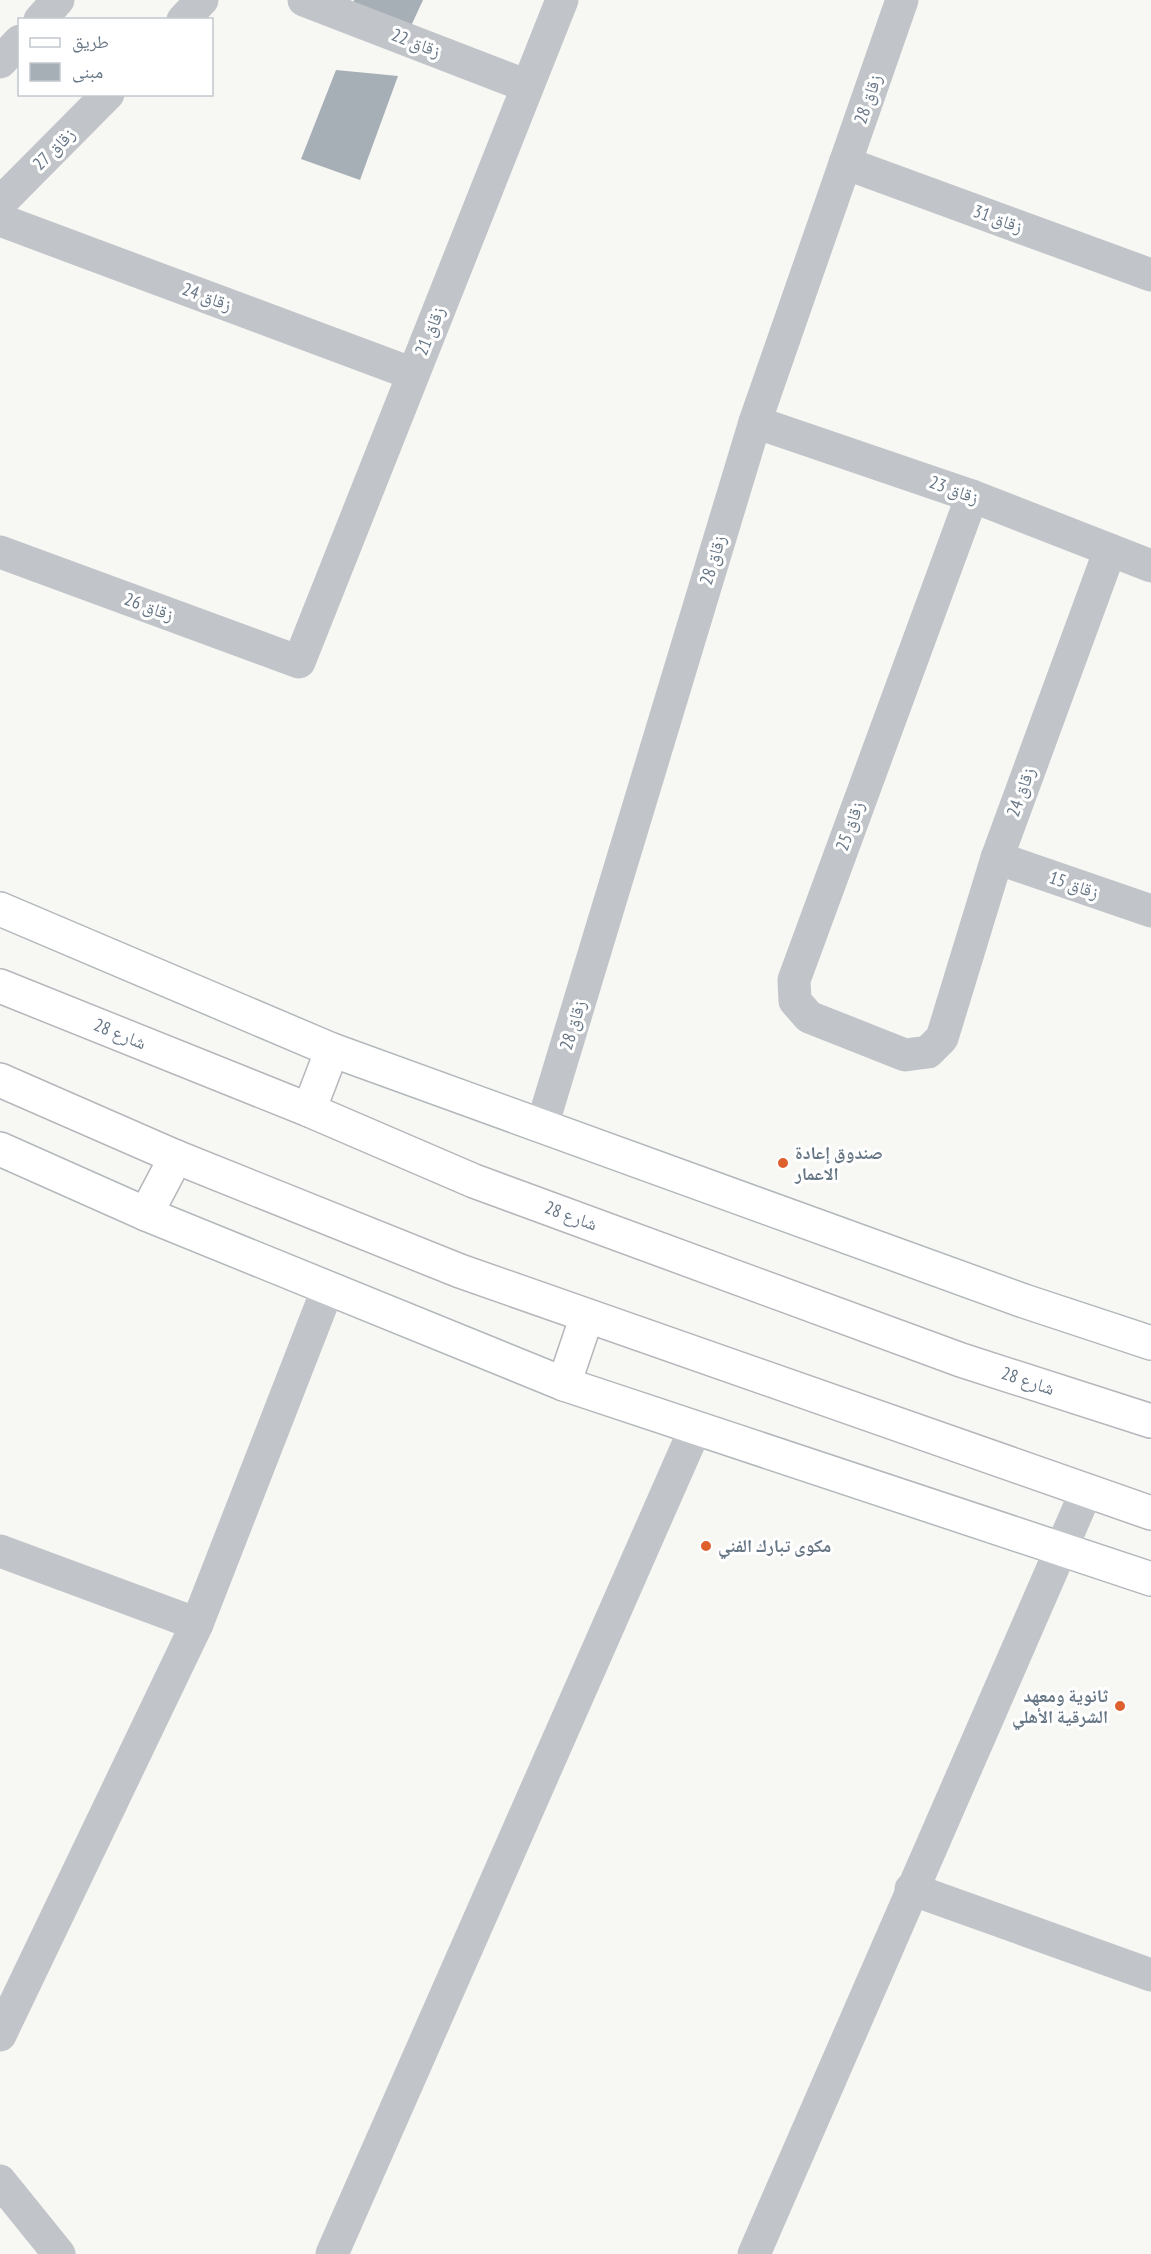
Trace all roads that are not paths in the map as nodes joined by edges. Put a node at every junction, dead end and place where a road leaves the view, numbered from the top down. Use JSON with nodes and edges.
{"nodes":[{"id":1,"x":58,"y":0,"type":"edge"},
{"id":2,"x":202,"y":0,"type":"edge"},
{"id":3,"x":304,"y":0,"type":"edge"},
{"id":4,"x":562,"y":0,"type":"edge"},
{"id":5,"x":902,"y":0,"type":"edge"},
{"id":6,"x":42,"y":18,"type":"edge"},
{"id":7,"x":185,"y":18,"type":"edge"},
{"id":8,"x":18,"y":43,"type":"edge"},
{"id":9,"x":0,"y":62,"type":"edge"},
{"id":10,"x":527,"y":86,"type":"junction"},
{"id":11,"x":106,"y":96,"type":"edge"},
{"id":12,"x":845,"y":163,"type":"junction"},
{"id":13,"x":0,"y":203,"type":"edge"},
{"id":14,"x":0,"y":220,"type":"edge"},
{"id":15,"x":1151,"y":275,"type":"edge"},
{"id":16,"x":413,"y":374,"type":"junction"},
{"id":17,"x":755,"y":422,"type":"junction"},
{"id":18,"x":972,"y":496,"type":"junction"},
{"id":19,"x":1110,"y":550,"type":"junction"},
{"id":20,"x":0,"y":552,"type":"edge"},
{"id":21,"x":1151,"y":566,"type":"edge"},
{"id":22,"x":299,"y":662,"type":"joint"},
{"id":23,"x":997,"y":858,"type":"junction"},
{"id":24,"x":0,"y":909,"type":"edge"},
{"id":25,"x":1151,"y":911,"type":"edge"},
{"id":26,"x":0,"y":986,"type":"edge"},
{"id":27,"x":942,"y":1038,"type":"joint"},
{"id":28,"x":332,"y":1050,"type":"junction"},
{"id":29,"x":0,"y":1080,"type":"edge"},
{"id":30,"x":309,"y":1110,"type":"junction"},
{"id":31,"x":542,"y":1126,"type":"junction"},
{"id":32,"x":0,"y":1149,"type":"edge"},
{"id":33,"x":176,"y":1158,"type":"junction"},
{"id":34,"x":146,"y":1214,"type":"junction"},
{"id":35,"x":328,"y":1288,"type":"junction"},
{"id":36,"x":587,"y":1316,"type":"junction"},
{"id":37,"x":1151,"y":1343,"type":"edge"},
{"id":38,"x":564,"y":1384,"type":"junction"},
{"id":39,"x":1151,"y":1421,"type":"edge"},
{"id":40,"x":695,"y":1429,"type":"junction"},
{"id":41,"x":1086,"y":1492,"type":"junction"},
{"id":42,"x":1151,"y":1513,"type":"edge"},
{"id":43,"x":1060,"y":1550,"type":"junction"},
{"id":44,"x":0,"y":1551,"type":"edge"},
{"id":45,"x":1151,"y":1580,"type":"edge"},
{"id":46,"x":197,"y":1624,"type":"junction"},
{"id":47,"x":911,"y":1889,"type":"junction"},
{"id":48,"x":1151,"y":1975,"type":"edge"},
{"id":49,"x":0,"y":2035,"type":"edge"},
{"id":50,"x":0,"y":2181,"type":"edge"},
{"id":51,"x":756,"y":2253,"type":"edge"},
{"id":52,"x":59,"y":2254,"type":"edge"},
{"id":53,"x":332,"y":2254,"type":"edge"}],
"edges":[{"from":1,"to":6,"type":"street"},
{"from":2,"to":7,"type":"street"},
{"from":3,"to":10,"type":"street","name":"زقاق 22"},
{"from":4,"to":10,"type":"street","name":"زقاق 21"},
{"from":5,"to":12,"type":"street","name":"زقاق 28"},
{"from":8,"to":9,"type":"street"},
{"from":10,"to":16,"type":"street","name":"زقاق 21"},
{"from":11,"to":13,"type":"street","name":"زقاق 27"},
{"from":12,"to":15,"type":"street","name":"زقاق 31"},
{"from":12,"to":17,"type":"street","name":"زقاق 28"},
{"from":14,"to":16,"type":"street","name":"زقاق 24"},
{"from":16,"to":22,"type":"street","name":"زقاق 21"},
{"from":17,"to":18,"type":"street","name":"زقاق 23"},
{"from":17,"to":31,"type":"street","name":"زقاق 28"},
{"from":18,"to":19,"type":"street","name":"زقاق 23"},
{"from":18,"to":27,"type":"street","name":"زقاق 25"},
{"from":19,"to":21,"type":"street","name":"زقاق 23"},
{"from":19,"to":23,"type":"street","name":"زقاق 24"},
{"from":20,"to":22,"type":"street","name":"زقاق 26"},
{"from":23,"to":25,"type":"street","name":"زقاق 15"},
{"from":23,"to":27,"type":"street","name":"زقاق 24"},
{"from":24,"to":28,"type":"main road"},
{"from":26,"to":30,"type":"main road","name":"شارع 28"},
{"from":28,"to":30,"type":"main road"},
{"from":28,"to":31,"type":"main road"},
{"from":29,"to":33,"type":"main road"},
{"from":30,"to":39,"type":"main road","name":"شارع 28"},
{"from":31,"to":37,"type":"main road"},
{"from":32,"to":34,"type":"main road"},
{"from":33,"to":34,"type":"main road"},
{"from":33,"to":36,"type":"main road"},
{"from":34,"to":35,"type":"main road"},
{"from":35,"to":38,"type":"main road"},
{"from":35,"to":46,"type":"street"},
{"from":36,"to":38,"type":"main road"},
{"from":36,"to":41,"type":"main road"},
{"from":38,"to":40,"type":"main road"},
{"from":40,"to":43,"type":"main road"},
{"from":40,"to":53,"type":"street"},
{"from":41,"to":42,"type":"main road"},
{"from":41,"to":43,"type":"street"},
{"from":43,"to":45,"type":"main road"},
{"from":43,"to":47,"type":"street"},
{"from":44,"to":46,"type":"street"},
{"from":46,"to":49,"type":"street"},
{"from":47,"to":48,"type":"street"},
{"from":47,"to":51,"type":"street"},
{"from":50,"to":52,"type":"street"}]}
